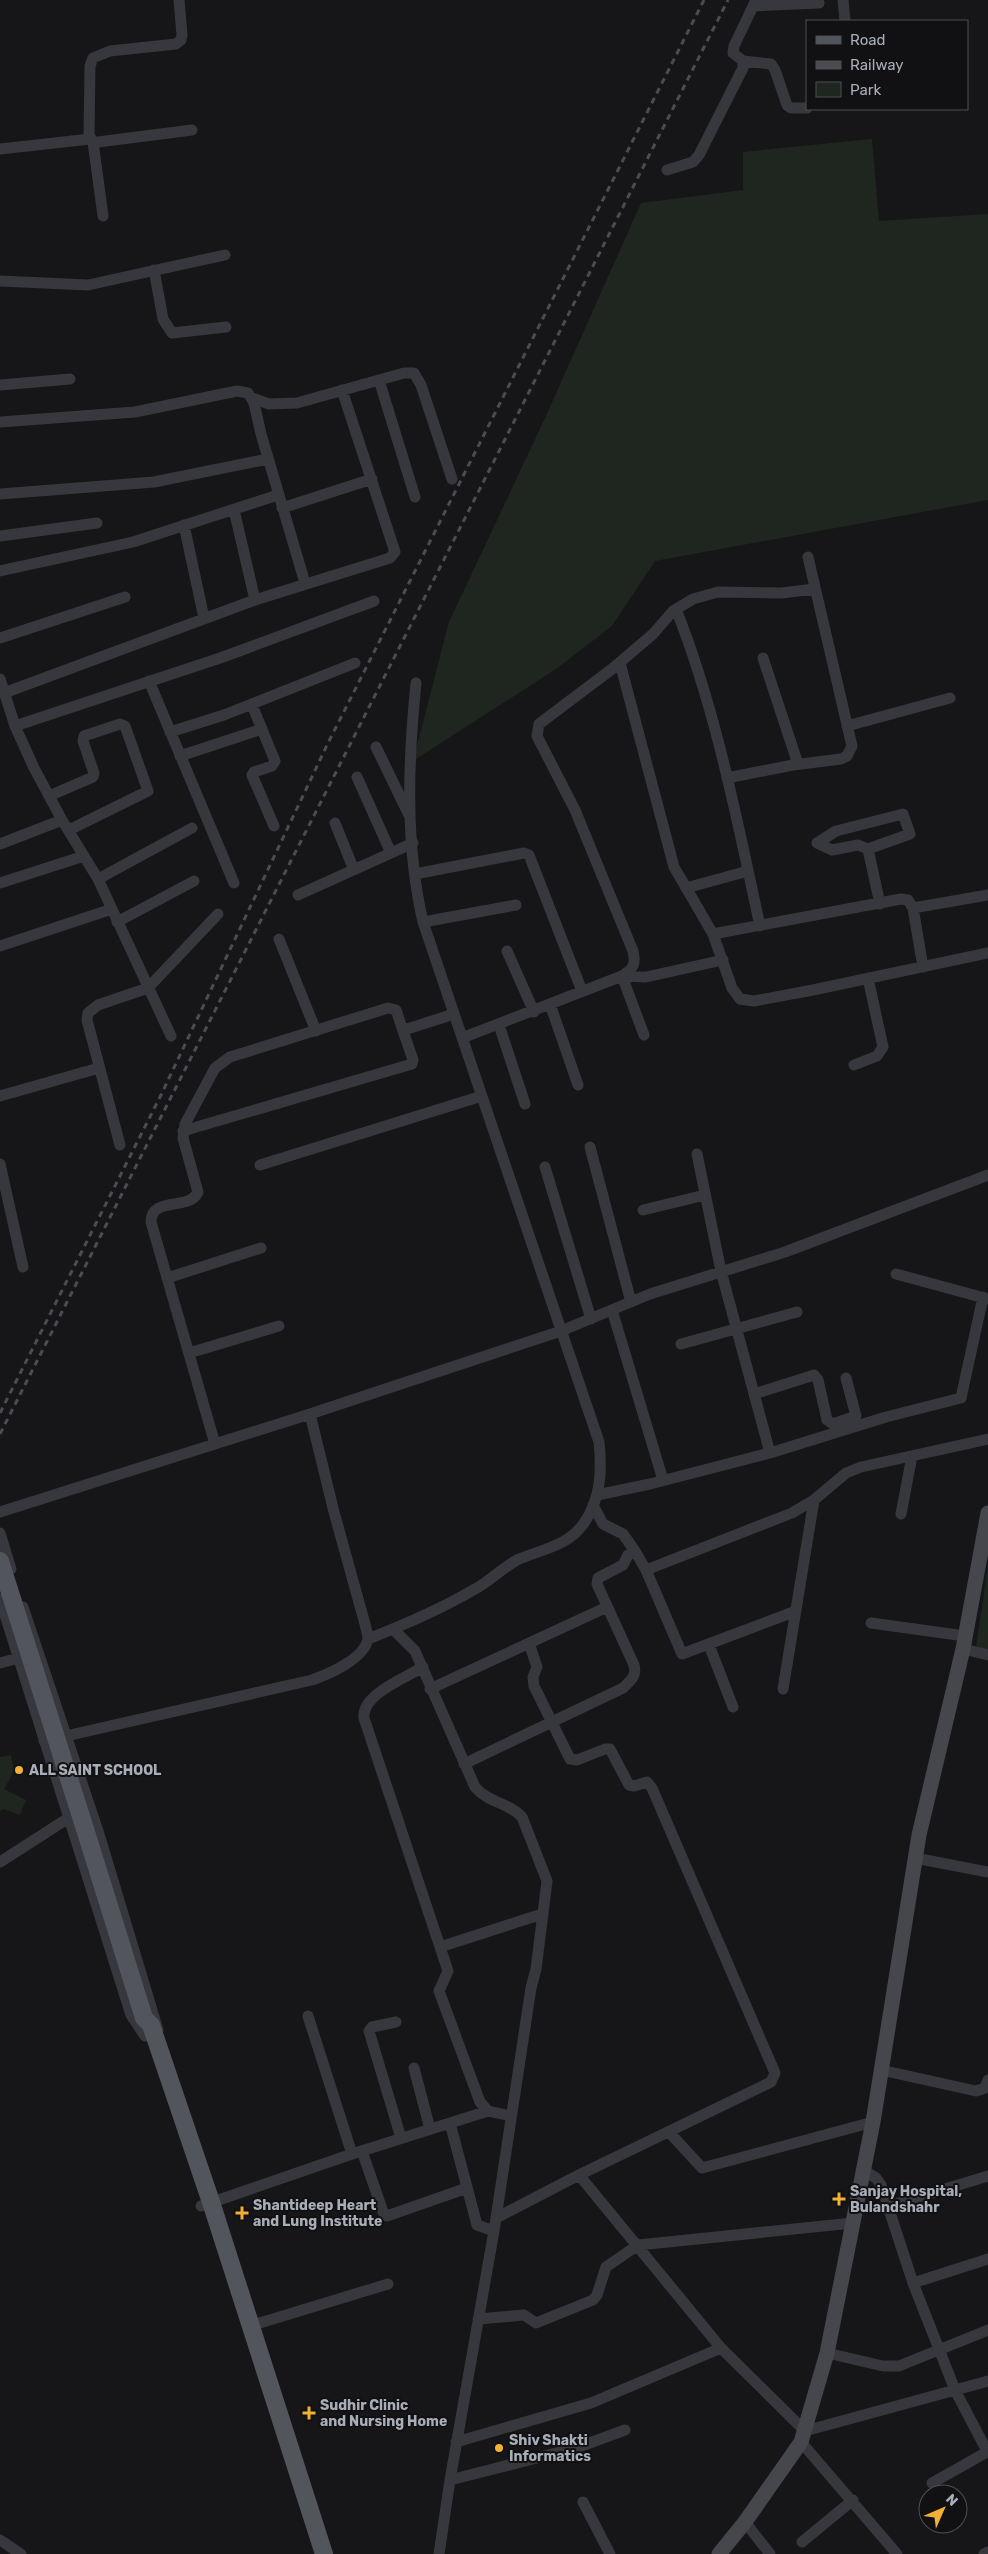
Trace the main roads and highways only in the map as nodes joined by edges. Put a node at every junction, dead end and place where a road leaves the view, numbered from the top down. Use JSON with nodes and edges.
{"nodes":[{"id":1,"x":0,"y":1561,"type":"edge"},
{"id":2,"x":206,"y":2204,"type":"junction"},
{"id":3,"x":313,"y":2554,"type":"edge"},
{"id":4,"x":324,"y":2554,"type":"edge"}],
"edges":[{"from":1,"to":2,"type":"main road","bridge":true},
{"from":2,"to":3,"type":"main road"},
{"from":2,"to":4,"type":"main road"}]}
